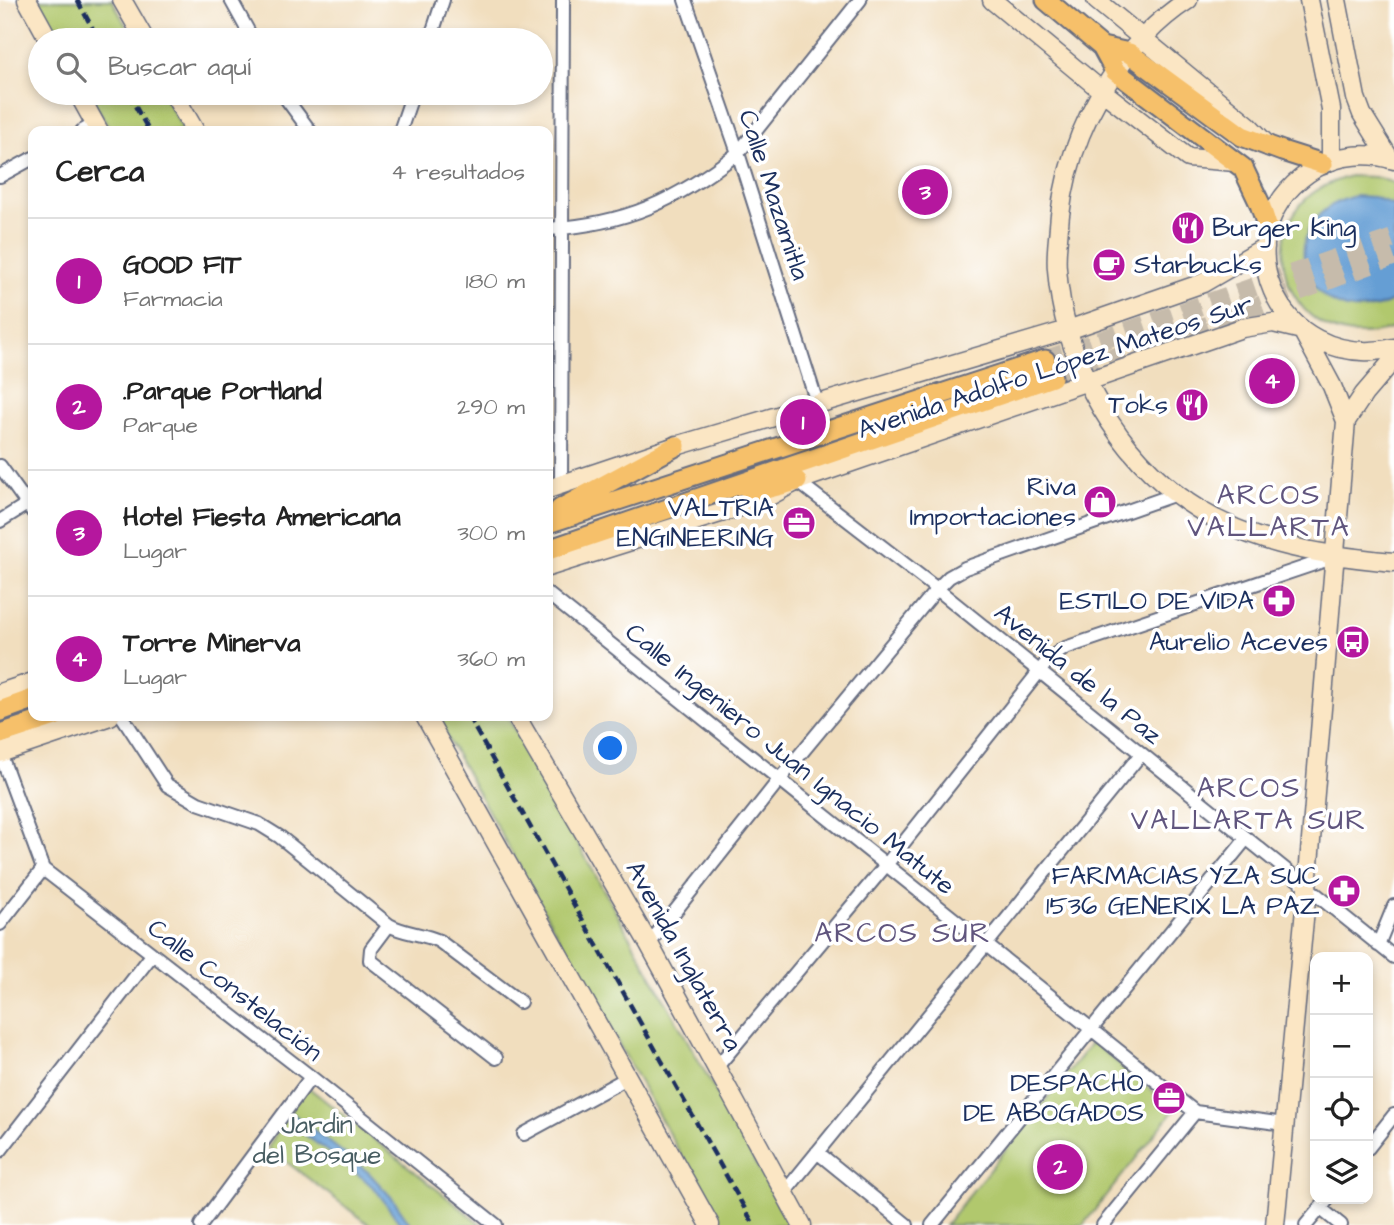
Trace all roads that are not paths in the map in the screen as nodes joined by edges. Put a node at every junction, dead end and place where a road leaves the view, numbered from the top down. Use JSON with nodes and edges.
{"nodes":[{"id":1,"x":27,"y":0,"type":"edge"},
{"id":2,"x":122,"y":0,"type":"edge"},
{"id":3,"x":231,"y":0,"type":"edge"},
{"id":4,"x":443,"y":0,"type":"edge"},
{"id":5,"x":563,"y":0,"type":"edge"},
{"id":6,"x":685,"y":0,"type":"edge"},
{"id":7,"x":860,"y":0,"type":"edge"},
{"id":8,"x":992,"y":0,"type":"edge"},
{"id":9,"x":1046,"y":0,"type":"edge"},
{"id":10,"x":1096,"y":0,"type":"edge"},
{"id":11,"x":1188,"y":0,"type":"edge"},
{"id":12,"x":1309,"y":0,"type":"edge"},
{"id":13,"x":1337,"y":0,"type":"edge"},
{"id":14,"x":42,"y":28,"type":"edge"},
{"id":15,"x":138,"y":28,"type":"edge"},
{"id":16,"x":246,"y":28,"type":"edge"},
{"id":17,"x":434,"y":28,"type":"edge"},
{"id":18,"x":1136,"y":46,"type":"junction"},
{"id":19,"x":1102,"y":47,"type":"junction"},
{"id":20,"x":1115,"y":71,"type":"junction"},
{"id":21,"x":1102,"y":91,"type":"junction"},
{"id":22,"x":83,"y":105,"type":"edge"},
{"id":23,"x":180,"y":105,"type":"edge"},
{"id":24,"x":291,"y":105,"type":"edge"},
{"id":25,"x":409,"y":105,"type":"edge"},
{"id":26,"x":91,"y":126,"type":"edge"},
{"id":27,"x":192,"y":126,"type":"edge"},
{"id":28,"x":306,"y":126,"type":"edge"},
{"id":29,"x":402,"y":126,"type":"edge"},
{"id":30,"x":738,"y":153,"type":"junction"},
{"id":31,"x":1392,"y":160,"type":"edge"},
{"id":32,"x":28,"y":161,"type":"edge"},
{"id":33,"x":1235,"y":162,"type":"junction"},
{"id":34,"x":1327,"y":162,"type":"junction"},
{"id":35,"x":0,"y":176,"type":"edge"},
{"id":36,"x":563,"y":228,"type":"junction"},
{"id":37,"x":553,"y":229,"type":"edge"},
{"id":38,"x":1267,"y":238,"type":"junction"},
{"id":39,"x":1068,"y":330,"type":"junction"},
{"id":40,"x":1302,"y":330,"type":"junction"},
{"id":41,"x":1394,"y":348,"type":"edge"},
{"id":42,"x":1394,"y":359,"type":"edge"},
{"id":43,"x":1086,"y":380,"type":"junction"},
{"id":44,"x":818,"y":405,"type":"junction"},
{"id":45,"x":1346,"y":421,"type":"junction"},
{"id":46,"x":676,"y":446,"type":"junction"},
{"id":47,"x":0,"y":466,"type":"edge"},
{"id":48,"x":797,"y":481,"type":"junction"},
{"id":49,"x":554,"y":486,"type":"edge"},
{"id":50,"x":1176,"y":494,"type":"junction"},
{"id":51,"x":28,"y":501,"type":"edge"},
{"id":52,"x":28,"y":507,"type":"edge"},
{"id":53,"x":553,"y":513,"type":"edge"},
{"id":54,"x":553,"y":521,"type":"edge"},
{"id":55,"x":0,"y":522,"type":"edge"},
{"id":56,"x":553,"y":548,"type":"edge"},
{"id":57,"x":1336,"y":557,"type":"junction"},
{"id":58,"x":1394,"y":562,"type":"edge"},
{"id":59,"x":553,"y":565,"type":"edge"},
{"id":60,"x":937,"y":589,"type":"junction"},
{"id":61,"x":553,"y":598,"type":"edge"},
{"id":62,"x":1040,"y":672,"type":"junction"},
{"id":63,"x":28,"y":684,"type":"edge"},
{"id":64,"x":0,"y":693,"type":"edge"},
{"id":65,"x":28,"y":701,"type":"edge"},
{"id":66,"x":0,"y":710,"type":"edge"},
{"id":67,"x":40,"y":721,"type":"edge"},
{"id":68,"x":95,"y":721,"type":"edge"},
{"id":69,"x":125,"y":721,"type":"edge"},
{"id":70,"x":428,"y":721,"type":"edge"},
{"id":71,"x":519,"y":721,"type":"edge"},
{"id":72,"x":0,"y":734,"type":"edge"},
{"id":73,"x":0,"y":753,"type":"edge"},
{"id":74,"x":1141,"y":754,"type":"junction"},
{"id":75,"x":779,"y":780,"type":"junction"},
{"id":76,"x":1246,"y":839,"type":"junction"},
{"id":77,"x":886,"y":865,"type":"junction"},
{"id":78,"x":43,"y":869,"type":"junction"},
{"id":79,"x":1307,"y":888,"type":"junction"},
{"id":80,"x":1394,"y":906,"type":"edge"},
{"id":81,"x":0,"y":923,"type":"edge"},
{"id":82,"x":390,"y":925,"type":"junction"},
{"id":83,"x":649,"y":944,"type":"junction"},
{"id":84,"x":985,"y":945,"type":"junction"},
{"id":85,"x":1378,"y":945,"type":"junction"},
{"id":86,"x":152,"y":955,"type":"junction"},
{"id":87,"x":1394,"y":957,"type":"edge"},
{"id":88,"x":520,"y":1002,"type":"dead end"},
{"id":89,"x":1090,"y":1028,"type":"junction"},
{"id":90,"x":496,"y":1058,"type":"dead end"},
{"id":91,"x":716,"y":1068,"type":"junction"},
{"id":92,"x":311,"y":1077,"type":"junction"},
{"id":93,"x":627,"y":1078,"type":"junction"},
{"id":94,"x":1195,"y":1112,"type":"junction"},
{"id":95,"x":1394,"y":1115,"type":"edge"},
{"id":96,"x":1285,"y":1124,"type":"junction"},
{"id":97,"x":5,"y":1134,"type":"edge"},
{"id":98,"x":524,"y":1134,"type":"dead end"},
{"id":99,"x":1373,"y":1142,"type":"edge"},
{"id":100,"x":0,"y":1151,"type":"edge"},
{"id":101,"x":817,"y":1152,"type":"junction"},
{"id":102,"x":784,"y":1193,"type":"junction"},
{"id":103,"x":1323,"y":1204,"type":"edge"},
{"id":104,"x":1325,"y":1204,"type":"edge"},
{"id":105,"x":202,"y":1225,"type":"edge"},
{"id":106,"x":496,"y":1225,"type":"edge"},
{"id":107,"x":710,"y":1225,"type":"edge"},
{"id":108,"x":802,"y":1225,"type":"edge"},
{"id":109,"x":907,"y":1225,"type":"edge"},
{"id":110,"x":932,"y":1225,"type":"edge"},
{"id":111,"x":1103,"y":1225,"type":"edge"},
{"id":112,"x":1275,"y":1225,"type":"edge"},
{"id":113,"x":1306,"y":1225,"type":"edge"},
{"id":114,"x":1341,"y":1225,"type":"edge"}],
"edges":[{"from":1,"to":14,"type":"main road"},
{"from":2,"to":15,"type":"main road"},
{"from":3,"to":16,"type":"street"},
{"from":4,"to":17,"type":"street"},
{"from":5,"to":36,"type":"street"},
{"from":6,"to":30,"type":"street","name":"Calle Mazamitla"},
{"from":7,"to":30,"type":"street"},
{"from":8,"to":21,"type":"main road"},
{"from":9,"to":19,"type":"main road"},
{"from":10,"to":18,"type":"main road"},
{"from":11,"to":18,"type":"main road"},
{"from":12,"to":34,"type":"main road"},
{"from":13,"to":31,"type":"main road"},
{"from":18,"to":19,"type":"main road"},
{"from":18,"to":20,"type":"main road"},
{"from":18,"to":34,"type":"main road"},
{"from":19,"to":20,"type":"main road"},
{"from":20,"to":21,"type":"main road"},
{"from":20,"to":33,"type":"main road"},
{"from":21,"to":33,"type":"main road"},
{"from":21,"to":39,"type":"main road"},
{"from":22,"to":26,"type":"main road"},
{"from":23,"to":27,"type":"main road"},
{"from":24,"to":28,"type":"street"},
{"from":25,"to":29,"type":"street"},
{"from":30,"to":36,"type":"street"},
{"from":30,"to":44,"type":"street","name":"Calle Mazamitla"},
{"from":31,"to":34,"type":"main road"},
{"from":32,"to":35,"type":"street"},
{"from":33,"to":38,"type":"main road"},
{"from":34,"to":38,"type":"main road"},
{"from":36,"to":37,"type":"street"},
{"from":36,"to":49,"type":"street"},
{"from":38,"to":39,"type":"main road","name":"Avenida Adolfo López Mateos Sur"},
{"from":38,"to":40,"type":"main road"},
{"from":39,"to":43,"type":"main road"},
{"from":39,"to":44,"type":"main road","name":"Avenida Adolfo López Mateos Sur"},
{"from":40,"to":41,"type":"main road"},
{"from":40,"to":43,"type":"main road","name":"Avenida Adolfo López Mateos Sur"},
{"from":40,"to":45,"type":"main road"},
{"from":42,"to":45,"type":"main road"},
{"from":43,"to":48,"type":"main road","name":"Avenida Adolfo López Mateos Sur"},
{"from":43,"to":50,"type":"main road"},
{"from":44,"to":46,"type":"main road","name":"Avenida Adolfo López Mateos Sur"},
{"from":45,"to":57,"type":"main road"},
{"from":46,"to":49,"type":"main road","name":"Avenida Adolfo López Mateos Sur"},
{"from":46,"to":53,"type":"main road"},
{"from":47,"to":51,"type":"street"},
{"from":48,"to":56,"type":"main road"},
{"from":48,"to":59,"type":"main road","name":"Avenida Adolfo López Mateos Sur"},
{"from":48,"to":60,"type":"street","name":"Avenida de la Paz"},
{"from":50,"to":57,"type":"main road"},
{"from":50,"to":60,"type":"street"},
{"from":52,"to":55,"type":"street"},
{"from":54,"to":56,"type":"main road","name":"Avenida Adolfo López Mateos Sur"},
{"from":57,"to":58,"type":"main road"},
{"from":57,"to":62,"type":"street"},
{"from":57,"to":79,"type":"main road"},
{"from":60,"to":62,"type":"street","name":"Avenida de la Paz"},
{"from":60,"to":75,"type":"street"},
{"from":61,"to":75,"type":"street","name":"Calle Ingeniero Juan Ignacio Matute"},
{"from":62,"to":74,"type":"street","name":"Avenida de la Paz"},
{"from":62,"to":77,"type":"street"},
{"from":63,"to":64,"type":"main road"},
{"from":65,"to":66,"type":"main road"},
{"from":67,"to":72,"type":"main road"},
{"from":68,"to":73,"type":"main road"},
{"from":69,"to":82,"type":"street"},
{"from":70,"to":93,"type":"main road"},
{"from":71,"to":83,"type":"main road","name":"Avenida Inglaterra"},
{"from":73,"to":78,"type":"street"},
{"from":74,"to":76,"type":"street","name":"Avenida de la Paz"},
{"from":74,"to":84,"type":"street"},
{"from":75,"to":77,"type":"street","name":"Calle Ingeniero Juan Ignacio Matute"},
{"from":75,"to":83,"type":"street"},
{"from":76,"to":79,"type":"street","name":"Avenida de la Paz"},
{"from":76,"to":89,"type":"street"},
{"from":77,"to":84,"type":"street","name":"Calle Ingeniero Juan Ignacio Matute"},
{"from":77,"to":91,"type":"street"},
{"from":78,"to":81,"type":"street"},
{"from":78,"to":86,"type":"street","name":"Calle Constelación"},
{"from":79,"to":85,"type":"street","name":"Avenida de la Paz"},
{"from":79,"to":96,"type":"main road"},
{"from":80,"to":85,"type":"street"},
{"from":82,"to":88,"type":"street"},
{"from":82,"to":90,"type":"street"},
{"from":83,"to":91,"type":"main road","name":"Avenida Inglaterra"},
{"from":84,"to":89,"type":"street","name":"Calle Ingeniero Juan Ignacio Matute"},
{"from":84,"to":101,"type":"street"},
{"from":85,"to":87,"type":"street","name":"Avenida de la Paz"},
{"from":86,"to":92,"type":"street","name":"Calle Constelación"},
{"from":86,"to":97,"type":"street"},
{"from":89,"to":94,"type":"street","name":"Calle Ingeniero Juan Ignacio Matute"},
{"from":89,"to":110,"type":"street"},
{"from":91,"to":102,"type":"main road","name":"Avenida Inglaterra"},
{"from":92,"to":105,"type":"street"},
{"from":92,"to":106,"type":"street","name":"Calle Constelación"},
{"from":93,"to":98,"type":"street"},
{"from":93,"to":107,"type":"main road"},
{"from":94,"to":96,"type":"street"},
{"from":94,"to":111,"type":"street"},
{"from":95,"to":99,"type":"street"},
{"from":96,"to":112,"type":"main road"},
{"from":97,"to":100,"type":"street"},
{"from":101,"to":102,"type":"street"},
{"from":101,"to":109,"type":"street"},
{"from":102,"to":108,"type":"main road","name":"Avenida Inglaterra"},
{"from":103,"to":113,"type":"street"},
{"from":104,"to":114,"type":"street"}]}
